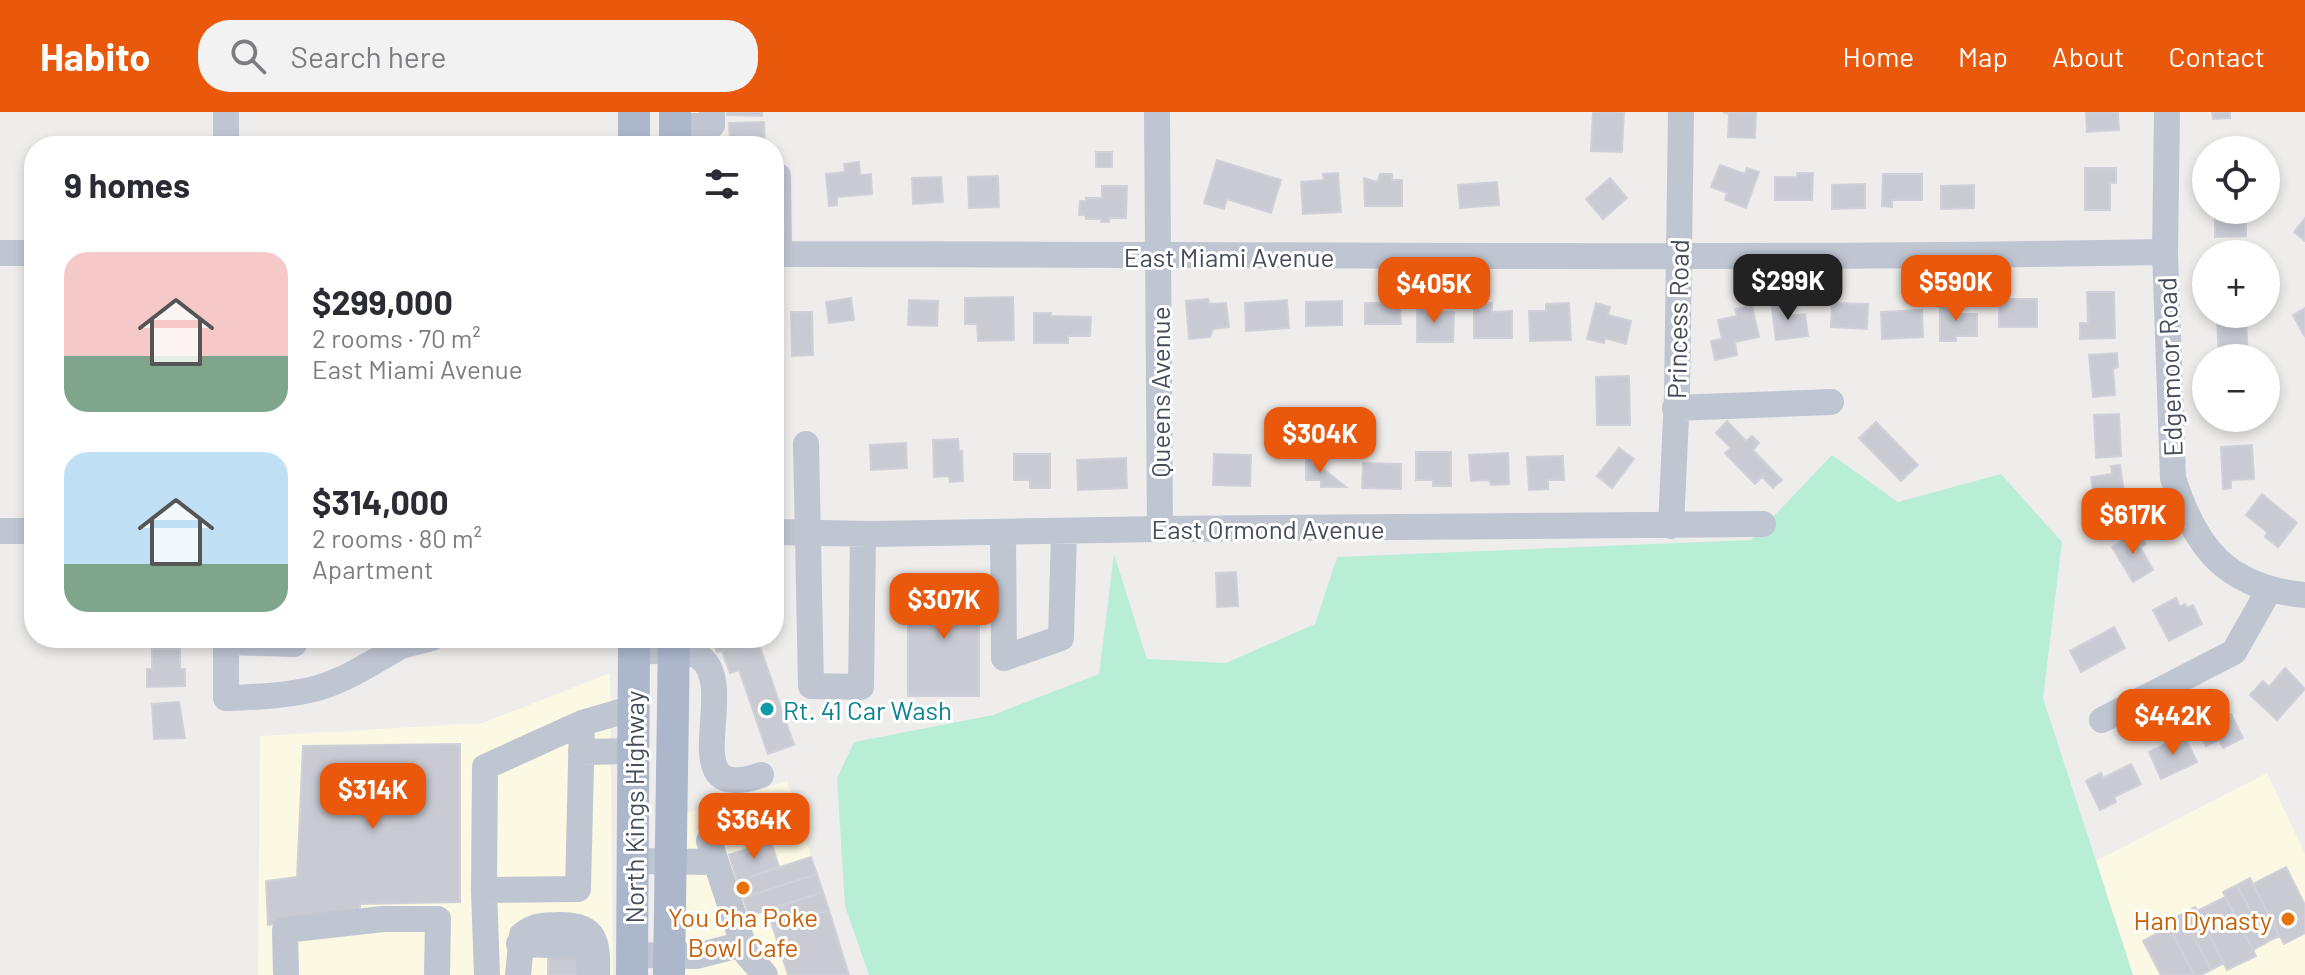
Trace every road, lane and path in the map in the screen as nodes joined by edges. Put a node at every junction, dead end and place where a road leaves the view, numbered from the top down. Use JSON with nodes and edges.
{"nodes":[{"id":1,"x":226,"y":112,"type":"edge"},
{"id":2,"x":634,"y":112,"type":"edge"},
{"id":3,"x":712,"y":112,"type":"edge"},
{"id":4,"x":1157,"y":112,"type":"edge"},
{"id":5,"x":1681,"y":112,"type":"edge"},
{"id":6,"x":2167,"y":112,"type":"edge"},
{"id":7,"x":675,"y":128,"type":"edge"},
{"id":8,"x":226,"y":136,"type":"edge"},
{"id":9,"x":634,"y":136,"type":"edge"},
{"id":10,"x":2165,"y":252,"type":"junction"},
{"id":11,"x":0,"y":253,"type":"edge"},
{"id":12,"x":24,"y":253,"type":"edge"},
{"id":13,"x":784,"y":254,"type":"edge"},
{"id":14,"x":1679,"y":255,"type":"junction"},
{"id":15,"x":1158,"y":256,"type":"junction"},
{"id":16,"x":1831,"y":402,"type":"dead end"},
{"id":17,"x":1675,"y":408,"type":"junction"},
{"id":18,"x":806,"y":444,"type":"dead end"},
{"id":19,"x":1763,"y":524,"type":"dead end"},
{"id":20,"x":1671,"y":526,"type":"junction"},
{"id":21,"x":1160,"y":529,"type":"junction"},
{"id":22,"x":0,"y":531,"type":"edge"},
{"id":23,"x":24,"y":531,"type":"edge"},
{"id":24,"x":1064,"y":531,"type":"junction"},
{"id":25,"x":784,"y":532,"type":"edge"},
{"id":26,"x":1003,"y":532,"type":"junction"},
{"id":27,"x":807,"y":533,"type":"junction"},
{"id":28,"x":863,"y":534,"type":"junction"},
{"id":29,"x":2269,"y":590,"type":"junction"},
{"id":30,"x":2305,"y":595,"type":"edge"},
{"id":31,"x":226,"y":648,"type":"edge"},
{"id":32,"x":392,"y":648,"type":"edge"},
{"id":33,"x":634,"y":648,"type":"edge"},
{"id":34,"x":674,"y":648,"type":"edge"},
{"id":35,"x":680,"y":648,"type":"edge"},
{"id":36,"x":634,"y":708,"type":"junction"},
{"id":37,"x":2102,"y":720,"type":"dead end"},
{"id":38,"x":582,"y":723,"type":"junction"},
{"id":39,"x":634,"y":751,"type":"junction"},
{"id":40,"x":581,"y":752,"type":"junction"},
{"id":41,"x":761,"y":775,"type":"dead end"},
{"id":42,"x":785,"y":806,"type":"dead end"},
{"id":43,"x":633,"y":861,"type":"junction"},
{"id":44,"x":671,"y":861,"type":"junction"},
{"id":45,"x":716,"y":862,"type":"junction"},
{"id":46,"x":484,"y":890,"type":"junction"},
{"id":47,"x":519,"y":944,"type":"junction"},
{"id":48,"x":743,"y":944,"type":"junction"},
{"id":49,"x":632,"y":965,"type":"edge"},
{"id":50,"x":669,"y":965,"type":"edge"},
{"id":51,"x":286,"y":975,"type":"edge"},
{"id":52,"x":437,"y":975,"type":"edge"},
{"id":53,"x":487,"y":975,"type":"edge"},
{"id":54,"x":518,"y":975,"type":"edge"},
{"id":55,"x":589,"y":975,"type":"edge"},
{"id":56,"x":597,"y":975,"type":"edge"},
{"id":57,"x":765,"y":975,"type":"edge"}],
"edges":[{"from":1,"to":8,"type":"street"},
{"from":2,"to":9,"type":"main road"},
{"from":3,"to":7,"type":"street"},
{"from":4,"to":15,"type":"street","name":"Queens Avenue"},
{"from":5,"to":14,"type":"street","name":"Princess Road"},
{"from":6,"to":10,"type":"street","name":"Edgemoor Road"},
{"from":10,"to":14,"type":"street","name":"East Miami Avenue"},
{"from":10,"to":29,"type":"street","name":"Edgemoor Road"},
{"from":11,"to":12,"type":"street"},
{"from":13,"to":15,"type":"street","name":"East Miami Avenue"},
{"from":14,"to":15,"type":"street","name":"East Miami Avenue"},
{"from":14,"to":17,"type":"street","name":"Princess Road"},
{"from":15,"to":21,"type":"street","name":"Queens Avenue"},
{"from":16,"to":17,"type":"street"},
{"from":17,"to":20,"type":"street","name":"Princess Road"},
{"from":18,"to":27,"type":"street"},
{"from":19,"to":20,"type":"street","name":"East Ormond Avenue"},
{"from":20,"to":21,"type":"street","name":"East Ormond Avenue"},
{"from":21,"to":24,"type":"street","name":"East Ormond Avenue"},
{"from":22,"to":23,"type":"street"},
{"from":24,"to":26,"type":"street","name":"East Ormond Avenue"},
{"from":24,"to":26,"type":"street"},
{"from":25,"to":27,"type":"street","name":"East Ormond Avenue"},
{"from":26,"to":28,"type":"street","name":"East Ormond Avenue"},
{"from":27,"to":28,"type":"street","name":"East Ormond Avenue"},
{"from":27,"to":28,"type":"street"},
{"from":29,"to":30,"type":"street","name":"Edgemoor Road"},
{"from":29,"to":37,"type":"street"},
{"from":31,"to":32,"type":"street"},
{"from":33,"to":36,"type":"main road","name":"North Kings Highway"},
{"from":34,"to":44,"type":"main road","name":"North Kings Highway"},
{"from":35,"to":41,"type":"street"},
{"from":36,"to":38,"type":"street"},
{"from":36,"to":39,"type":"main road","name":"North Kings Highway"},
{"from":38,"to":40,"type":"street"},
{"from":38,"to":46,"type":"street"},
{"from":39,"to":40,"type":"street"},
{"from":39,"to":43,"type":"main road","name":"North Kings Highway"},
{"from":40,"to":46,"type":"street"},
{"from":42,"to":45,"type":"street"},
{"from":43,"to":44,"type":"street"},
{"from":43,"to":49,"type":"main road","name":"North Kings Highway"},
{"from":44,"to":45,"type":"street"},
{"from":44,"to":50,"type":"main road","name":"North Kings Highway"},
{"from":45,"to":48,"type":"street"},
{"from":46,"to":53,"type":"street"},
{"from":47,"to":54,"type":"street"},
{"from":47,"to":55,"type":"street"},
{"from":47,"to":56,"type":"street"},
{"from":48,"to":50,"type":"street"},
{"from":48,"to":57,"type":"street"},
{"from":49,"to":50,"type":"street"},
{"from":51,"to":52,"type":"street"}]}
